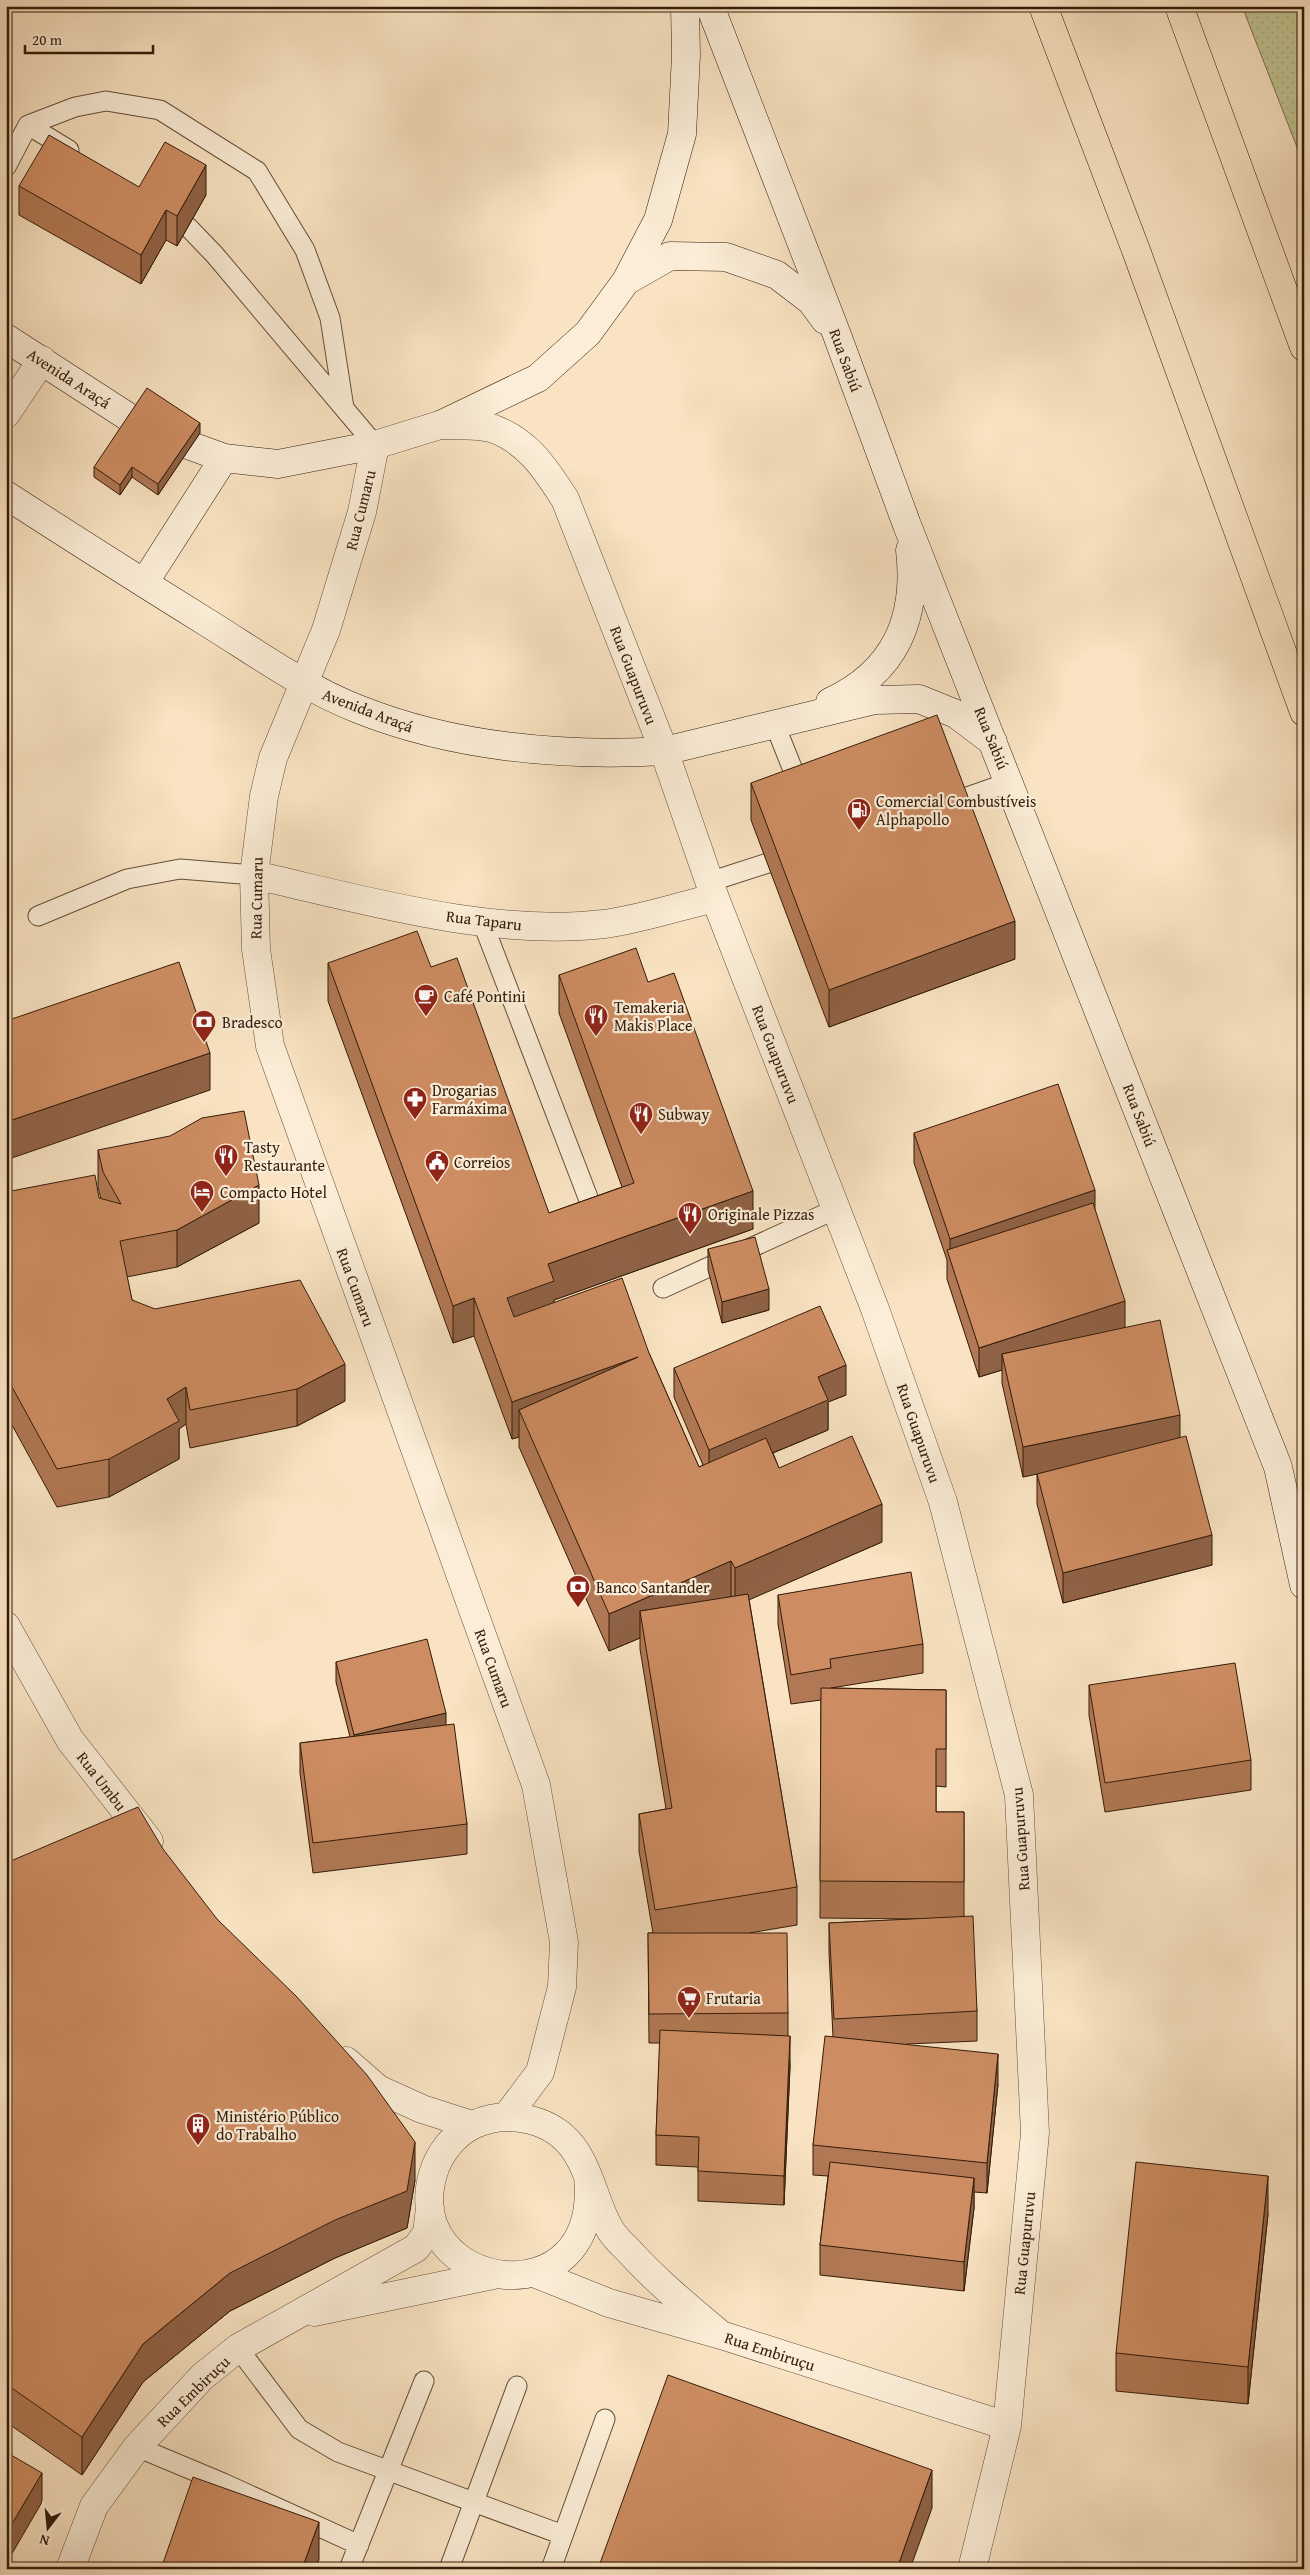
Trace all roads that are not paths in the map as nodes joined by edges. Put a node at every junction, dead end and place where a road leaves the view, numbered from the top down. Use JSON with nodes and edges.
{"nodes":[{"id":1,"x":685,"y":6,"type":"edge"},
{"id":2,"x":710,"y":6,"type":"edge"},
{"id":3,"x":1043,"y":6,"type":"edge"},
{"id":4,"x":1179,"y":6,"type":"edge"},
{"id":5,"x":28,"y":125,"type":"junction"},
{"id":6,"x":85,"y":159,"type":"edge"},
{"id":7,"x":6,"y":167,"type":"edge"},
{"id":8,"x":188,"y":227,"type":"edge"},
{"id":9,"x":626,"y":282,"type":"junction"},
{"id":10,"x":837,"y":335,"type":"junction"},
{"id":11,"x":6,"y":338,"type":"edge"},
{"id":12,"x":1304,"y":347,"type":"edge"},
{"id":13,"x":42,"y":360,"type":"junction"},
{"id":14,"x":344,"y":408,"type":"junction"},
{"id":15,"x":6,"y":414,"type":"edge"},
{"id":16,"x":132,"y":420,"type":"edge"},
{"id":17,"x":440,"y":425,"type":"junction"},
{"id":18,"x":375,"y":445,"type":"junction"},
{"id":19,"x":191,"y":446,"type":"edge"},
{"id":20,"x":224,"y":458,"type":"junction"},
{"id":21,"x":6,"y":495,"type":"edge"},
{"id":22,"x":907,"y":524,"type":"junction"},
{"id":23,"x":144,"y":583,"type":"junction"},
{"id":24,"x":304,"y":684,"type":"junction"},
{"id":25,"x":1304,"y":712,"type":"edge"},
{"id":26,"x":778,"y":725,"type":"junction"},
{"id":27,"x":993,"y":742,"type":"junction"},
{"id":28,"x":664,"y":751,"type":"junction"},
{"id":29,"x":1010,"y":782,"type":"junction"},
{"id":30,"x":805,"y":801,"type":"edge"},
{"id":31,"x":956,"y":802,"type":"edge"},
{"id":32,"x":768,"y":863,"type":"edge"},
{"id":33,"x":254,"y":875,"type":"junction"},
{"id":34,"x":712,"y":890,"type":"junction"},
{"id":35,"x":38,"y":916,"type":"dead end"},
{"id":36,"x":482,"y":921,"type":"junction"},
{"id":37,"x":836,"y":1210,"type":"junction"},
{"id":38,"x":598,"y":1225,"type":"edge"},
{"id":39,"x":663,"y":1288,"type":"dead end"},
{"id":40,"x":1304,"y":1585,"type":"edge"},
{"id":41,"x":6,"y":1626,"type":"edge"},
{"id":42,"x":167,"y":1863,"type":"edge"},
{"id":43,"x":507,"y":2116,"type":"junction"},
{"id":44,"x":377,"y":2117,"type":"edge"},
{"id":45,"x":472,"y":2125,"type":"junction"},
{"id":46,"x":588,"y":2176,"type":"junction"},
{"id":47,"x":430,"y":2208,"type":"junction"},
{"id":48,"x":534,"y":2273,"type":"junction"},
{"id":49,"x":493,"y":2275,"type":"junction"},
{"id":50,"x":293,"y":2316,"type":"junction"},
{"id":51,"x":721,"y":2335,"type":"junction"},
{"id":52,"x":238,"y":2348,"type":"junction"},
{"id":53,"x":424,"y":2381,"type":"dead end"},
{"id":54,"x":516,"y":2386,"type":"dead end"},
{"id":55,"x":605,"y":2419,"type":"dead end"},
{"id":56,"x":1007,"y":2426,"type":"junction"},
{"id":57,"x":137,"y":2447,"type":"junction"},
{"id":58,"x":389,"y":2471,"type":"junction"},
{"id":59,"x":473,"y":2501,"type":"junction"},
{"id":60,"x":564,"y":2535,"type":"junction"},
{"id":61,"x":359,"y":2545,"type":"junction"},
{"id":62,"x":70,"y":2569,"type":"edge"},
{"id":63,"x":349,"y":2569,"type":"edge"},
{"id":64,"x":449,"y":2569,"type":"edge"},
{"id":65,"x":551,"y":2569,"type":"edge"},
{"id":66,"x":972,"y":2569,"type":"edge"}],
"edges":[{"from":1,"to":9,"type":"street"},
{"from":2,"to":10,"type":"street","name":"Rua Sabiú"},
{"from":3,"to":25,"type":"highway"},
{"from":4,"to":12,"type":"highway"},
{"from":5,"to":6,"type":"lane"},
{"from":5,"to":7,"type":"lane"},
{"from":5,"to":14,"type":"lane"},
{"from":8,"to":14,"type":"lane"},
{"from":9,"to":10,"type":"street"},
{"from":9,"to":17,"type":"street"},
{"from":10,"to":22,"type":"street","name":"Rua Sabiú"},
{"from":11,"to":13,"type":"street","name":"Avenida Araçá"},
{"from":13,"to":15,"type":"street"},
{"from":13,"to":16,"type":"street","name":"Avenida Araçá"},
{"from":14,"to":18,"type":"lane"},
{"from":17,"to":18,"type":"street"},
{"from":17,"to":28,"type":"street","name":"Rua Guapuruvu"},
{"from":18,"to":20,"type":"street"},
{"from":18,"to":24,"type":"street","name":"Rua Cumaru"},
{"from":19,"to":20,"type":"street"},
{"from":20,"to":23,"type":"street"},
{"from":21,"to":23,"type":"street","name":"Avenida Araçá"},
{"from":22,"to":26,"type":"street"},
{"from":22,"to":27,"type":"street","name":"Rua Sabiú"},
{"from":23,"to":24,"type":"street","name":"Avenida Araçá"},
{"from":24,"to":28,"type":"street","name":"Avenida Araçá"},
{"from":24,"to":33,"type":"street","name":"Rua Cumaru"},
{"from":26,"to":27,"type":"street"},
{"from":26,"to":28,"type":"street","name":"Avenida Araçá"},
{"from":26,"to":30,"type":"lane"},
{"from":27,"to":29,"type":"street","name":"Rua Sabiú"},
{"from":28,"to":34,"type":"street","name":"Rua Guapuruvu"},
{"from":29,"to":31,"type":"lane"},
{"from":29,"to":40,"type":"street","name":"Rua Sabiú"},
{"from":32,"to":34,"type":"lane"},
{"from":33,"to":35,"type":"lane"},
{"from":33,"to":36,"type":"street","name":"Rua Taparu"},
{"from":33,"to":43,"type":"street","name":"Rua Cumaru"},
{"from":34,"to":36,"type":"street","name":"Rua Taparu"},
{"from":34,"to":37,"type":"street","name":"Rua Guapuruvu"},
{"from":36,"to":38,"type":"lane"},
{"from":37,"to":39,"type":"lane"},
{"from":37,"to":56,"type":"street","name":"Rua Guapuruvu"},
{"from":41,"to":42,"type":"street","name":"Rua Umbu"},
{"from":43,"to":45,"type":"street"},
{"from":43,"to":46,"type":"street"},
{"from":44,"to":45,"type":"street"},
{"from":45,"to":47,"type":"street"},
{"from":46,"to":48,"type":"street"},
{"from":46,"to":51,"type":"street"},
{"from":47,"to":49,"type":"street"},
{"from":47,"to":50,"type":"street","name":"Rua Embiruçu"},
{"from":48,"to":49,"type":"street"},
{"from":48,"to":51,"type":"street","name":"Rua Embiruçu"},
{"from":49,"to":50,"type":"street"},
{"from":50,"to":52,"type":"street","name":"Rua Embiruçu"},
{"from":51,"to":56,"type":"street","name":"Rua Embiruçu"},
{"from":52,"to":57,"type":"street","name":"Rua Embiruçu"},
{"from":52,"to":58,"type":"lane"},
{"from":53,"to":58,"type":"lane"},
{"from":54,"to":59,"type":"lane"},
{"from":55,"to":60,"type":"lane"},
{"from":56,"to":66,"type":"street","name":"Rua Guapuruvu"},
{"from":57,"to":61,"type":"lane"},
{"from":57,"to":62,"type":"street","name":"Rua Embiruçu"},
{"from":58,"to":59,"type":"lane"},
{"from":58,"to":61,"type":"lane"},
{"from":59,"to":60,"type":"lane"},
{"from":59,"to":64,"type":"lane"},
{"from":60,"to":65,"type":"lane"},
{"from":61,"to":63,"type":"lane"}]}
